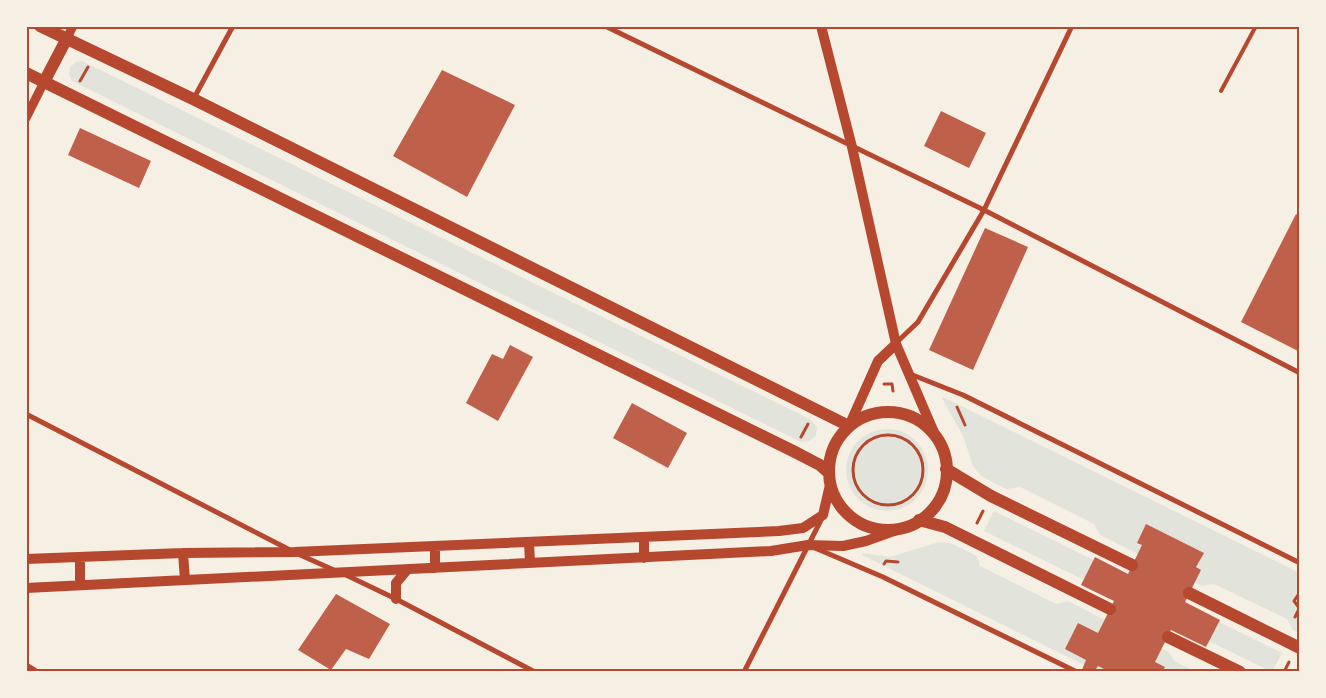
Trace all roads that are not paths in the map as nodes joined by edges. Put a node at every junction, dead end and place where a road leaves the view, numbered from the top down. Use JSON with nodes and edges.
{"nodes":[{"id":1,"x":40,"y":26,"type":"edge"},
{"id":2,"x":73,"y":26,"type":"edge"},
{"id":3,"x":233,"y":26,"type":"edge"},
{"id":4,"x":604,"y":26,"type":"edge"},
{"id":5,"x":821,"y":26,"type":"edge"},
{"id":6,"x":1072,"y":26,"type":"edge"},
{"id":7,"x":1256,"y":26,"type":"edge"},
{"id":8,"x":66,"y":40,"type":"junction"},
{"id":9,"x":26,"y":73,"type":"edge"},
{"id":10,"x":44,"y":82,"type":"junction"},
{"id":11,"x":1221,"y":91,"type":"dead end"},
{"id":12,"x":193,"y":99,"type":"junction"},
{"id":13,"x":26,"y":118,"type":"edge"},
{"id":14,"x":852,"y":147,"type":"junction"},
{"id":15,"x":984,"y":210,"type":"junction"},
{"id":16,"x":896,"y":344,"type":"junction"},
{"id":17,"x":1300,"y":373,"type":"edge"},
{"id":18,"x":910,"y":374,"type":"junction"},
{"id":19,"x":26,"y":414,"type":"edge"},
{"id":20,"x":849,"y":426,"type":"junction"},
{"id":21,"x":936,"y":437,"type":"junction"},
{"id":22,"x":946,"y":470,"type":"junction"},
{"id":23,"x":830,"y":479,"type":"junction"},
{"id":24,"x":823,"y":515,"type":"junction"},
{"id":25,"x":919,"y":520,"type":"junction"},
{"id":26,"x":905,"y":527,"type":"junction"},
{"id":27,"x":644,"y":538,"type":"junction"},
{"id":28,"x":529,"y":542,"type":"junction"},
{"id":29,"x":808,"y":545,"type":"junction"},
{"id":30,"x":434,"y":546,"type":"junction"},
{"id":31,"x":294,"y":552,"type":"junction"},
{"id":32,"x":183,"y":553,"type":"junction"},
{"id":33,"x":80,"y":557,"type":"junction"},
{"id":34,"x":644,"y":558,"type":"junction"},
{"id":35,"x":26,"y":559,"type":"edge"},
{"id":36,"x":530,"y":563,"type":"junction"},
{"id":37,"x":1300,"y":563,"type":"edge"},
{"id":38,"x":1132,"y":565,"type":"dead end"},
{"id":39,"x":435,"y":568,"type":"junction"},
{"id":40,"x":406,"y":570,"type":"junction"},
{"id":41,"x":341,"y":573,"type":"junction"},
{"id":42,"x":185,"y":580,"type":"junction"},
{"id":43,"x":80,"y":585,"type":"junction"},
{"id":44,"x":26,"y":588,"type":"edge"},
{"id":45,"x":1189,"y":593,"type":"dead end"},
{"id":46,"x":396,"y":599,"type":"junction"},
{"id":47,"x":1110,"y":609,"type":"dead end"},
{"id":48,"x":1168,"y":637,"type":"dead end"},
{"id":49,"x":1296,"y":652,"type":"edge"},
{"id":50,"x":26,"y":667,"type":"edge"},
{"id":51,"x":34,"y":672,"type":"edge"},
{"id":52,"x":535,"y":672,"type":"edge"},
{"id":53,"x":744,"y":672,"type":"edge"},
{"id":54,"x":1077,"y":672,"type":"edge"},
{"id":55,"x":1240,"y":672,"type":"edge"}],
"edges":[{"from":1,"to":8,"type":"main road"},
{"from":2,"to":8,"type":"street"},
{"from":3,"to":12,"type":"street"},
{"from":4,"to":14,"type":"street"},
{"from":5,"to":14,"type":"main road"},
{"from":6,"to":15,"type":"street"},
{"from":7,"to":11,"type":"lane"},
{"from":8,"to":10,"type":"main road"},
{"from":8,"to":12,"type":"main road"},
{"from":9,"to":10,"type":"main road"},
{"from":10,"to":13,"type":"street"},
{"from":10,"to":23,"type":"main road"},
{"from":12,"to":20,"type":"main road"},
{"from":14,"to":15,"type":"street"},
{"from":14,"to":16,"type":"main road"},
{"from":15,"to":16,"type":"street"},
{"from":15,"to":17,"type":"street"},
{"from":16,"to":18,"type":"main road"},
{"from":16,"to":20,"type":"main road"},
{"from":18,"to":21,"type":"main road"},
{"from":18,"to":37,"type":"street"},
{"from":19,"to":31,"type":"street"},
{"from":20,"to":21,"type":"main road"},
{"from":20,"to":23,"type":"main road"},
{"from":21,"to":22,"type":"main road"},
{"from":22,"to":25,"type":"main road"},
{"from":22,"to":38,"type":"main road"},
{"from":23,"to":24,"type":"main road"},
{"from":23,"to":26,"type":"main road"},
{"from":24,"to":27,"type":"main road"},
{"from":24,"to":29,"type":"street"},
{"from":25,"to":26,"type":"main road"},
{"from":25,"to":47,"type":"main road"},
{"from":26,"to":29,"type":"main road"},
{"from":27,"to":28,"type":"main road"},
{"from":27,"to":34,"type":"main road"},
{"from":28,"to":30,"type":"main road"},
{"from":28,"to":36,"type":"main road"},
{"from":29,"to":34,"type":"main road"},
{"from":29,"to":53,"type":"street"},
{"from":29,"to":54,"type":"street"},
{"from":30,"to":31,"type":"main road"},
{"from":30,"to":39,"type":"main road"},
{"from":31,"to":32,"type":"main road"},
{"from":31,"to":41,"type":"street"},
{"from":32,"to":33,"type":"main road"},
{"from":32,"to":42,"type":"main road"},
{"from":33,"to":35,"type":"main road"},
{"from":33,"to":43,"type":"main road"},
{"from":34,"to":36,"type":"main road"},
{"from":36,"to":39,"type":"main road"},
{"from":39,"to":40,"type":"main road"},
{"from":40,"to":41,"type":"main road"},
{"from":40,"to":46,"type":"main road"},
{"from":41,"to":42,"type":"main road"},
{"from":41,"to":46,"type":"street"},
{"from":42,"to":43,"type":"main road"},
{"from":43,"to":44,"type":"main road"},
{"from":45,"to":49,"type":"main road"},
{"from":46,"to":52,"type":"street"},
{"from":48,"to":55,"type":"main road"},
{"from":50,"to":51,"type":"street"}]}
